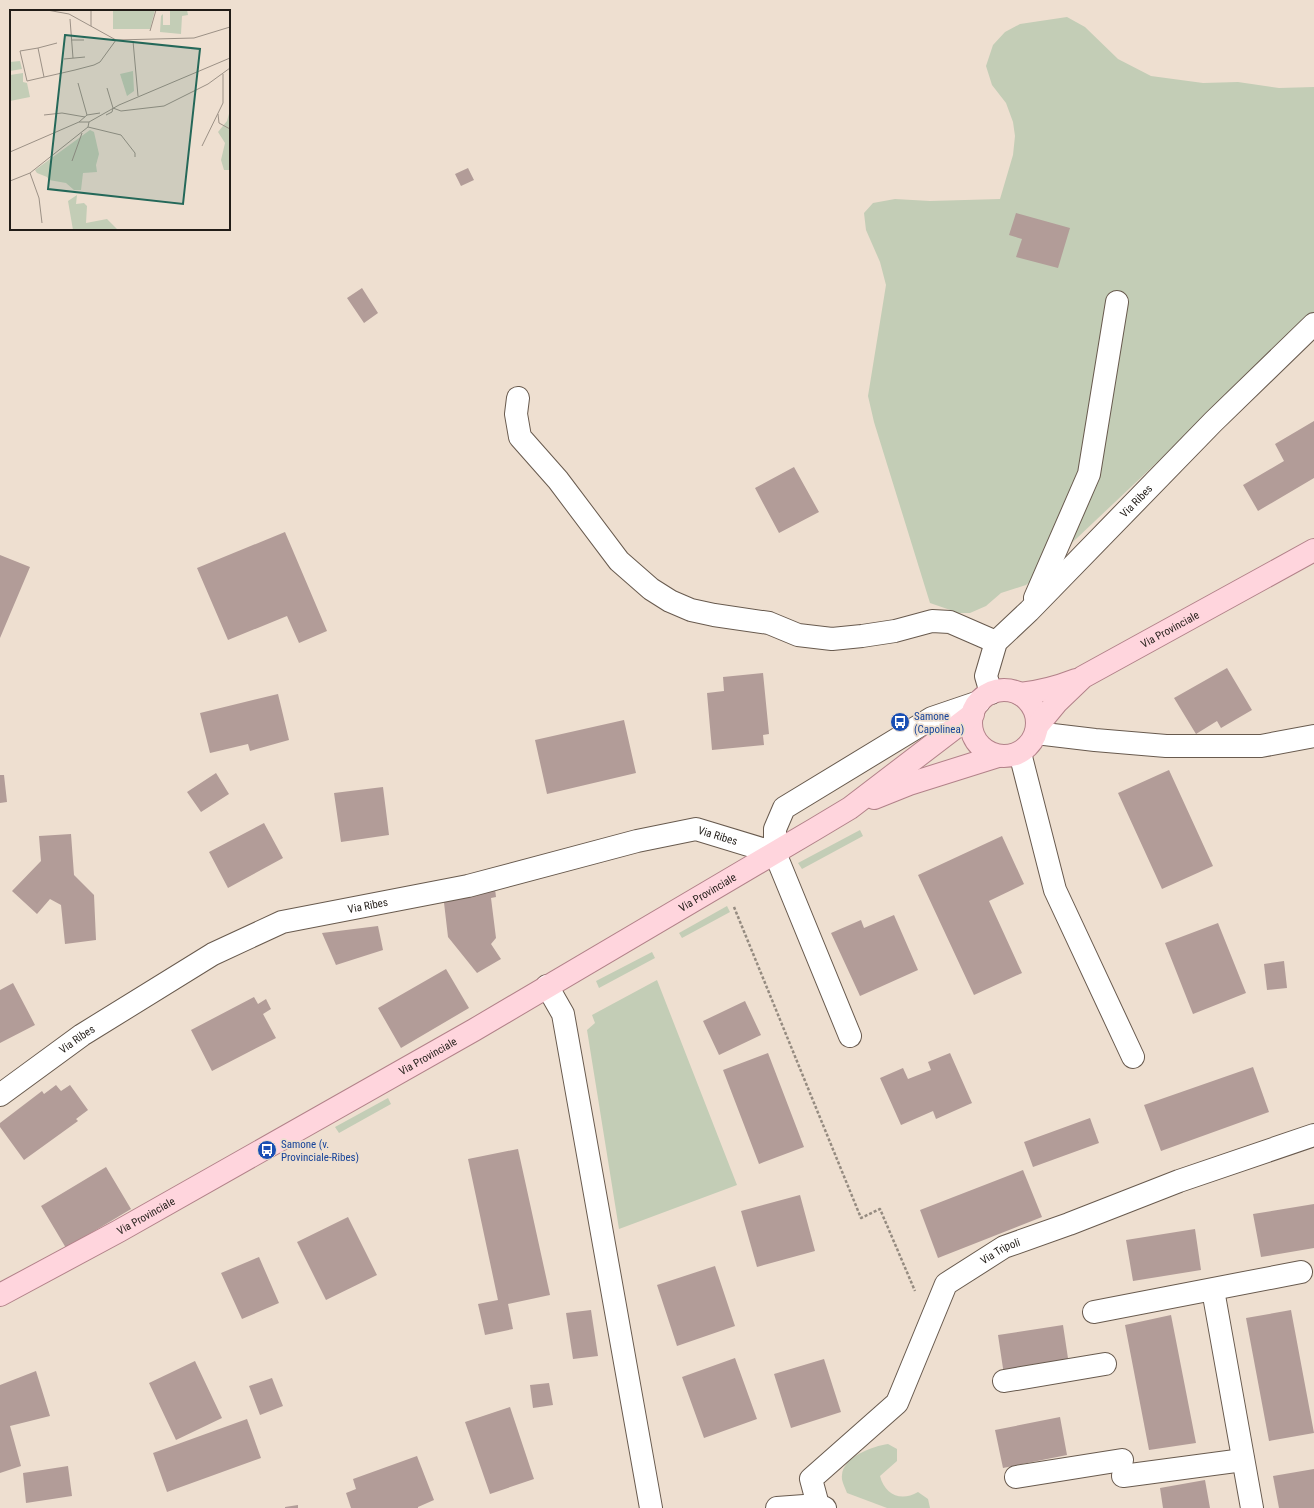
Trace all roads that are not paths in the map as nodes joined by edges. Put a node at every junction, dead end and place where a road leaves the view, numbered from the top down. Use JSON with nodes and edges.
{"nodes":[{"id":1,"x":1117,"y":302,"type":"dead end"},
{"id":2,"x":1314,"y":324,"type":"edge"},
{"id":3,"x":518,"y":398,"type":"dead end"},
{"id":4,"x":1314,"y":550,"type":"edge"},
{"id":5,"x":1030,"y":611,"type":"junction"},
{"id":6,"x":996,"y":642,"type":"junction"},
{"id":7,"x":1083,"y":678,"type":"junction"},
{"id":8,"x":1020,"y":694,"type":"junction"},
{"id":9,"x":981,"y":703,"type":"junction"},
{"id":10,"x":1037,"y":729,"type":"junction"},
{"id":11,"x":1314,"y":736,"type":"edge"},
{"id":12,"x":1020,"y":753,"type":"junction"},
{"id":13,"x":998,"y":756,"type":"junction"},
{"id":14,"x":850,"y":808,"type":"junction"},
{"id":15,"x":775,"y":853,"type":"junction"},
{"id":16,"x":547,"y":986,"type":"junction"},
{"id":17,"x":850,"y":1036,"type":"dead end"},
{"id":18,"x":1133,"y":1057,"type":"dead end"},
{"id":19,"x":0,"y":1095,"type":"edge"},
{"id":20,"x":1314,"y":1135,"type":"edge"},
{"id":21,"x":1301,"y":1272,"type":"dead end"},
{"id":22,"x":1213,"y":1290,"type":"junction"},
{"id":23,"x":0,"y":1295,"type":"edge"},
{"id":24,"x":1094,"y":1312,"type":"dead end"},
{"id":25,"x":1105,"y":1364,"type":"dead end"},
{"id":26,"x":1004,"y":1381,"type":"dead end"},
{"id":27,"x":1243,"y":1460,"type":"junction"},
{"id":28,"x":1016,"y":1477,"type":"dead end"},
{"id":29,"x":822,"y":1506,"type":"edge"},
{"id":30,"x":651,"y":1508,"type":"edge"},
{"id":31,"x":777,"y":1508,"type":"edge"},
{"id":32,"x":1252,"y":1508,"type":"edge"}],
"edges":[{"from":1,"to":5,"type":"street"},
{"from":2,"to":5,"type":"street","name":"Via Ribes"},
{"from":3,"to":6,"type":"street"},
{"from":4,"to":7,"type":"main road","name":"Via Provinciale"},
{"from":5,"to":6,"type":"street","name":"Via Ribes"},
{"from":6,"to":9,"type":"street"},
{"from":7,"to":8,"type":"main road"},
{"from":7,"to":10,"type":"main road","name":"Via Provinciale"},
{"from":8,"to":9,"type":"main road"},
{"from":8,"to":10,"type":"main road"},
{"from":9,"to":13,"type":"main road"},
{"from":9,"to":14,"type":"main road","name":"Via Provinciale"},
{"from":9,"to":15,"type":"street"},
{"from":10,"to":11,"type":"street"},
{"from":10,"to":12,"type":"main road"},
{"from":12,"to":13,"type":"main road"},
{"from":12,"to":18,"type":"street"},
{"from":13,"to":14,"type":"main road","name":"Via Provinciale"},
{"from":14,"to":15,"type":"main road","name":"Via Provinciale"},
{"from":15,"to":16,"type":"main road","name":"Via Provinciale"},
{"from":15,"to":17,"type":"street"},
{"from":15,"to":19,"type":"street","name":"Via Ribes"},
{"from":16,"to":23,"type":"main road","name":"Via Provinciale"},
{"from":16,"to":30,"type":"street"},
{"from":20,"to":29,"type":"street","name":"Via Tripoli"},
{"from":21,"to":22,"type":"street"},
{"from":22,"to":24,"type":"street"},
{"from":22,"to":27,"type":"street"},
{"from":25,"to":26,"type":"street"},
{"from":27,"to":28,"type":"street"},
{"from":27,"to":32,"type":"street"},
{"from":29,"to":31,"type":"street","name":"Via Tripoli"}]}
